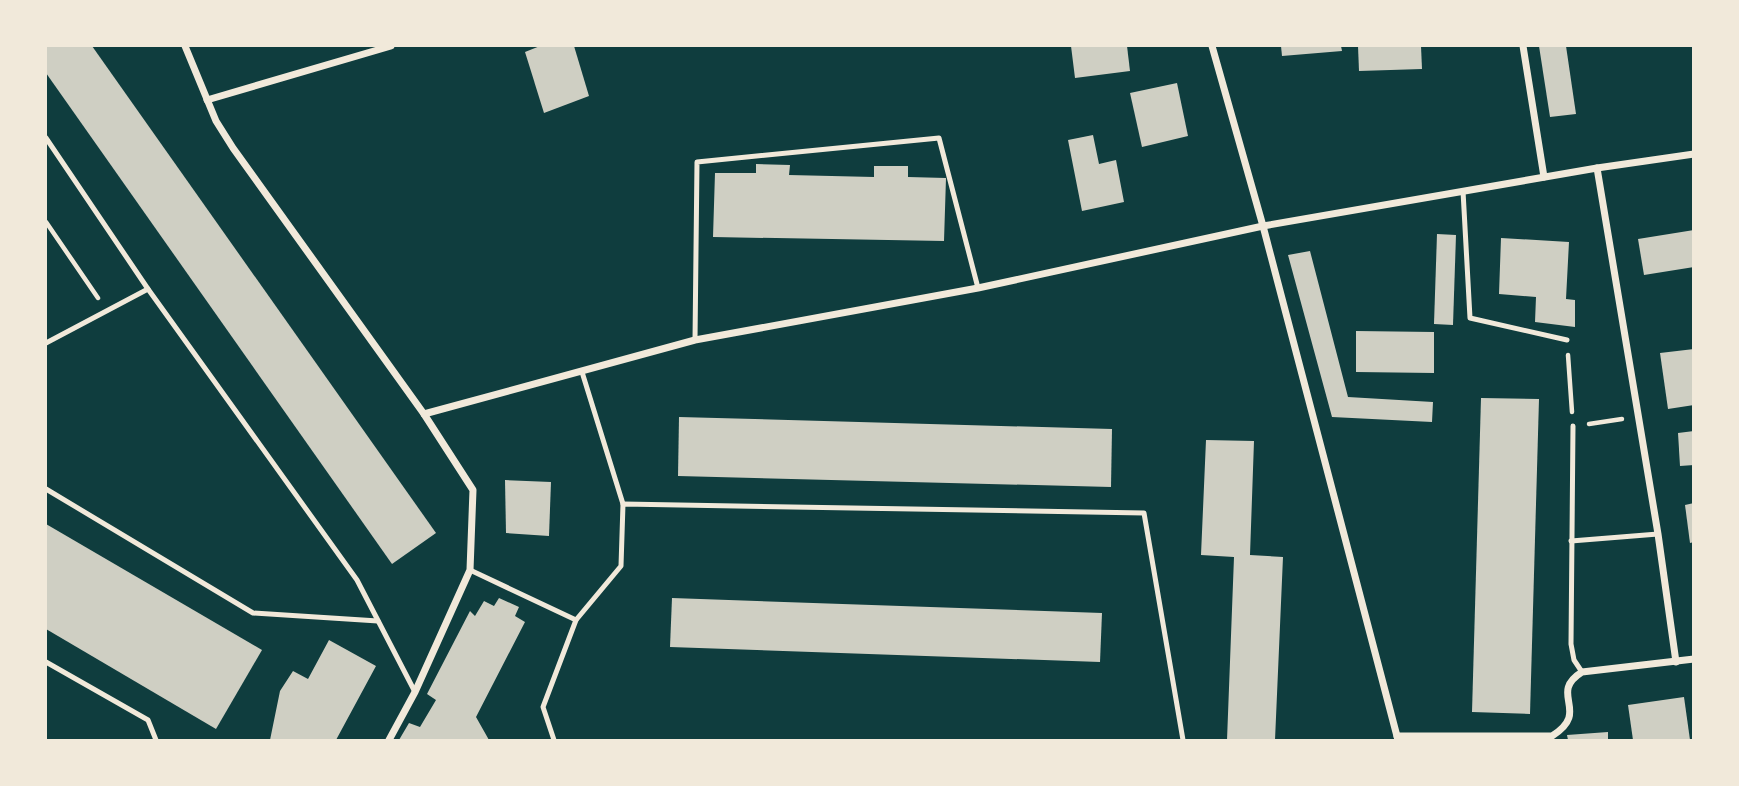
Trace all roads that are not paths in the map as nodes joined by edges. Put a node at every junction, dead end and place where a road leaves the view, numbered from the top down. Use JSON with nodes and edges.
{"nodes":[{"id":1,"x":185,"y":46,"type":"edge"},
{"id":2,"x":391,"y":46,"type":"edge"},
{"id":3,"x":1212,"y":46,"type":"edge"},
{"id":4,"x":1523,"y":46,"type":"edge"},
{"id":5,"x":207,"y":100,"type":"junction"},
{"id":6,"x":46,"y":138,"type":"edge"},
{"id":7,"x":1693,"y":154,"type":"edge"},
{"id":8,"x":1597,"y":167,"type":"junction"},
{"id":9,"x":1544,"y":177,"type":"junction"},
{"id":10,"x":1463,"y":191,"type":"junction"},
{"id":11,"x":1263,"y":226,"type":"junction"},
{"id":12,"x":978,"y":288,"type":"junction"},
{"id":13,"x":148,"y":289,"type":"junction"},
{"id":14,"x":695,"y":340,"type":"junction"},
{"id":15,"x":1567,"y":340,"type":"road end"},
{"id":16,"x":46,"y":343,"type":"edge"},
{"id":17,"x":582,"y":372,"type":"junction"},
{"id":18,"x":424,"y":414,"type":"junction"},
{"id":19,"x":1573,"y":426,"type":"road end"},
{"id":20,"x":46,"y":489,"type":"edge"},
{"id":21,"x":623,"y":504,"type":"junction"},
{"id":22,"x":1658,"y":534,"type":"junction"},
{"id":23,"x":1571,"y":541,"type":"junction"},
{"id":24,"x":470,"y":570,"type":"junction"},
{"id":25,"x":378,"y":621,"type":"junction"},
{"id":26,"x":576,"y":621,"type":"junction"},
{"id":27,"x":1693,"y":659,"type":"edge"},
{"id":28,"x":46,"y":662,"type":"edge"},
{"id":29,"x":1676,"y":662,"type":"junction"},
{"id":30,"x":1582,"y":672,"type":"junction"},
{"id":31,"x":415,"y":692,"type":"junction"},
{"id":32,"x":1398,"y":738,"type":"edge"},
{"id":33,"x":156,"y":740,"type":"edge"},
{"id":34,"x":389,"y":740,"type":"edge"},
{"id":35,"x":554,"y":740,"type":"edge"},
{"id":36,"x":1184,"y":740,"type":"edge"}],
"edges":[{"from":1,"to":5,"type":"street"},
{"from":2,"to":5,"type":"street"},
{"from":3,"to":11,"type":"street"},
{"from":4,"to":9,"type":"street"},
{"from":5,"to":18,"type":"street"},
{"from":6,"to":13,"type":"lane"},
{"from":7,"to":8,"type":"street"},
{"from":8,"to":9,"type":"street"},
{"from":8,"to":22,"type":"street"},
{"from":9,"to":10,"type":"street"},
{"from":10,"to":11,"type":"street"},
{"from":10,"to":15,"type":"lane"},
{"from":11,"to":12,"type":"street"},
{"from":11,"to":32,"type":"street"},
{"from":12,"to":14,"type":"street"},
{"from":12,"to":14,"type":"lane"},
{"from":13,"to":16,"type":"lane"},
{"from":13,"to":25,"type":"lane"},
{"from":14,"to":17,"type":"street"},
{"from":17,"to":18,"type":"street"},
{"from":17,"to":21,"type":"lane"},
{"from":18,"to":24,"type":"street"},
{"from":19,"to":23,"type":"lane"},
{"from":20,"to":25,"type":"lane"},
{"from":21,"to":26,"type":"lane"},
{"from":21,"to":36,"type":"lane"},
{"from":22,"to":23,"type":"lane"},
{"from":22,"to":29,"type":"street"},
{"from":23,"to":30,"type":"lane"},
{"from":24,"to":26,"type":"lane"},
{"from":24,"to":31,"type":"street"},
{"from":25,"to":31,"type":"lane"},
{"from":26,"to":35,"type":"lane"},
{"from":27,"to":29,"type":"street"},
{"from":28,"to":33,"type":"lane"},
{"from":29,"to":30,"type":"street"},
{"from":30,"to":32,"type":"street"},
{"from":31,"to":34,"type":"street"}]}
